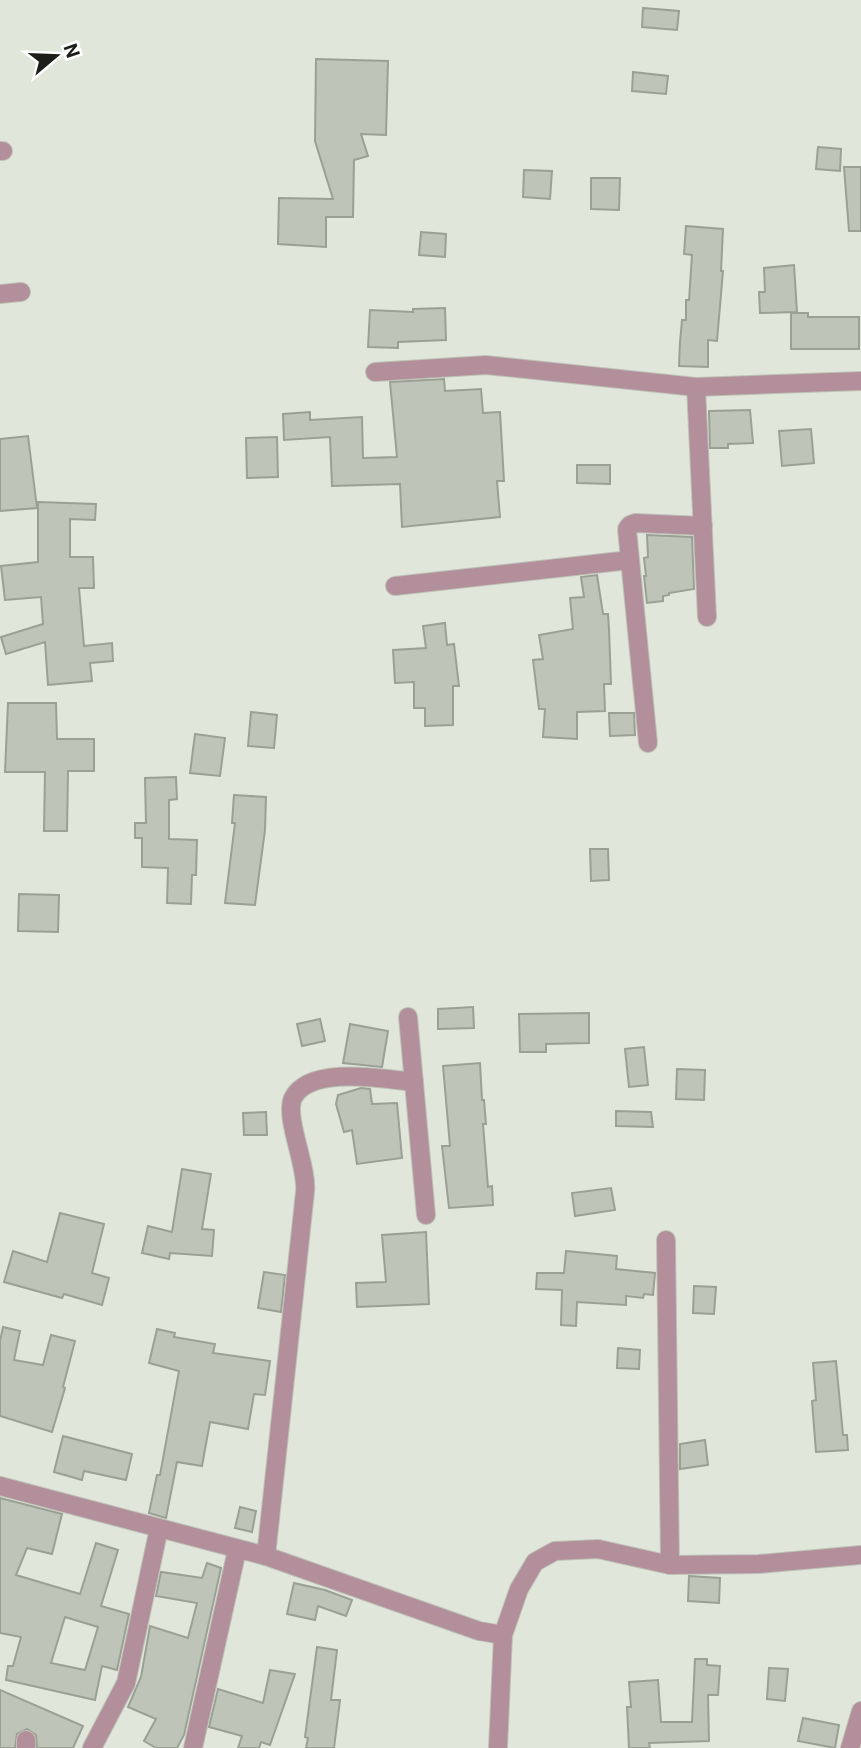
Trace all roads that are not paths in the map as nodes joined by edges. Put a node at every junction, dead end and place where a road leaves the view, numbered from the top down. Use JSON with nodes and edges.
{"nodes":[{"id":1,"x":21,"y":292,"type":"dead end"},
{"id":2,"x":0,"y":294,"type":"edge"},
{"id":3,"x":375,"y":372,"type":"dead end"},
{"id":4,"x":861,"y":381,"type":"edge"},
{"id":5,"x":695,"y":387,"type":"junction"},
{"id":6,"x":703,"y":526,"type":"junction"},
{"id":7,"x":630,"y":560,"type":"junction"},
{"id":8,"x":395,"y":586,"type":"dead end"},
{"id":9,"x":707,"y":617,"type":"dead end"},
{"id":10,"x":648,"y":743,"type":"dead end"},
{"id":11,"x":408,"y":1017,"type":"dead end"},
{"id":12,"x":414,"y":1082,"type":"junction"},
{"id":13,"x":426,"y":1215,"type":"dead end"},
{"id":14,"x":666,"y":1240,"type":"dead end"},
{"id":15,"x":0,"y":1486,"type":"edge"},
{"id":16,"x":159,"y":1528,"type":"junction"},
{"id":17,"x":237,"y":1550,"type":"junction"},
{"id":18,"x":861,"y":1555,"type":"edge"},
{"id":19,"x":266,"y":1556,"type":"junction"},
{"id":20,"x":670,"y":1565,"type":"junction"},
{"id":21,"x":503,"y":1635,"type":"junction"},
{"id":22,"x":861,"y":1711,"type":"edge"},
{"id":23,"x":92,"y":1748,"type":"edge"},
{"id":24,"x":193,"y":1748,"type":"edge"},
{"id":25,"x":498,"y":1748,"type":"edge"},
{"id":26,"x":850,"y":1748,"type":"edge"}],
"edges":[{"from":1,"to":2,"type":"street"},
{"from":3,"to":5,"type":"street"},
{"from":4,"to":5,"type":"street"},
{"from":5,"to":6,"type":"street"},
{"from":6,"to":7,"type":"street"},
{"from":6,"to":9,"type":"street"},
{"from":7,"to":8,"type":"street"},
{"from":7,"to":10,"type":"street"},
{"from":11,"to":12,"type":"street"},
{"from":12,"to":13,"type":"street"},
{"from":12,"to":19,"type":"street"},
{"from":14,"to":20,"type":"street"},
{"from":15,"to":16,"type":"street"},
{"from":16,"to":17,"type":"street"},
{"from":16,"to":23,"type":"street"},
{"from":17,"to":19,"type":"street"},
{"from":17,"to":24,"type":"street"},
{"from":18,"to":20,"type":"street"},
{"from":19,"to":21,"type":"street"},
{"from":20,"to":21,"type":"street"},
{"from":21,"to":25,"type":"street"},
{"from":22,"to":26,"type":"street"}]}
